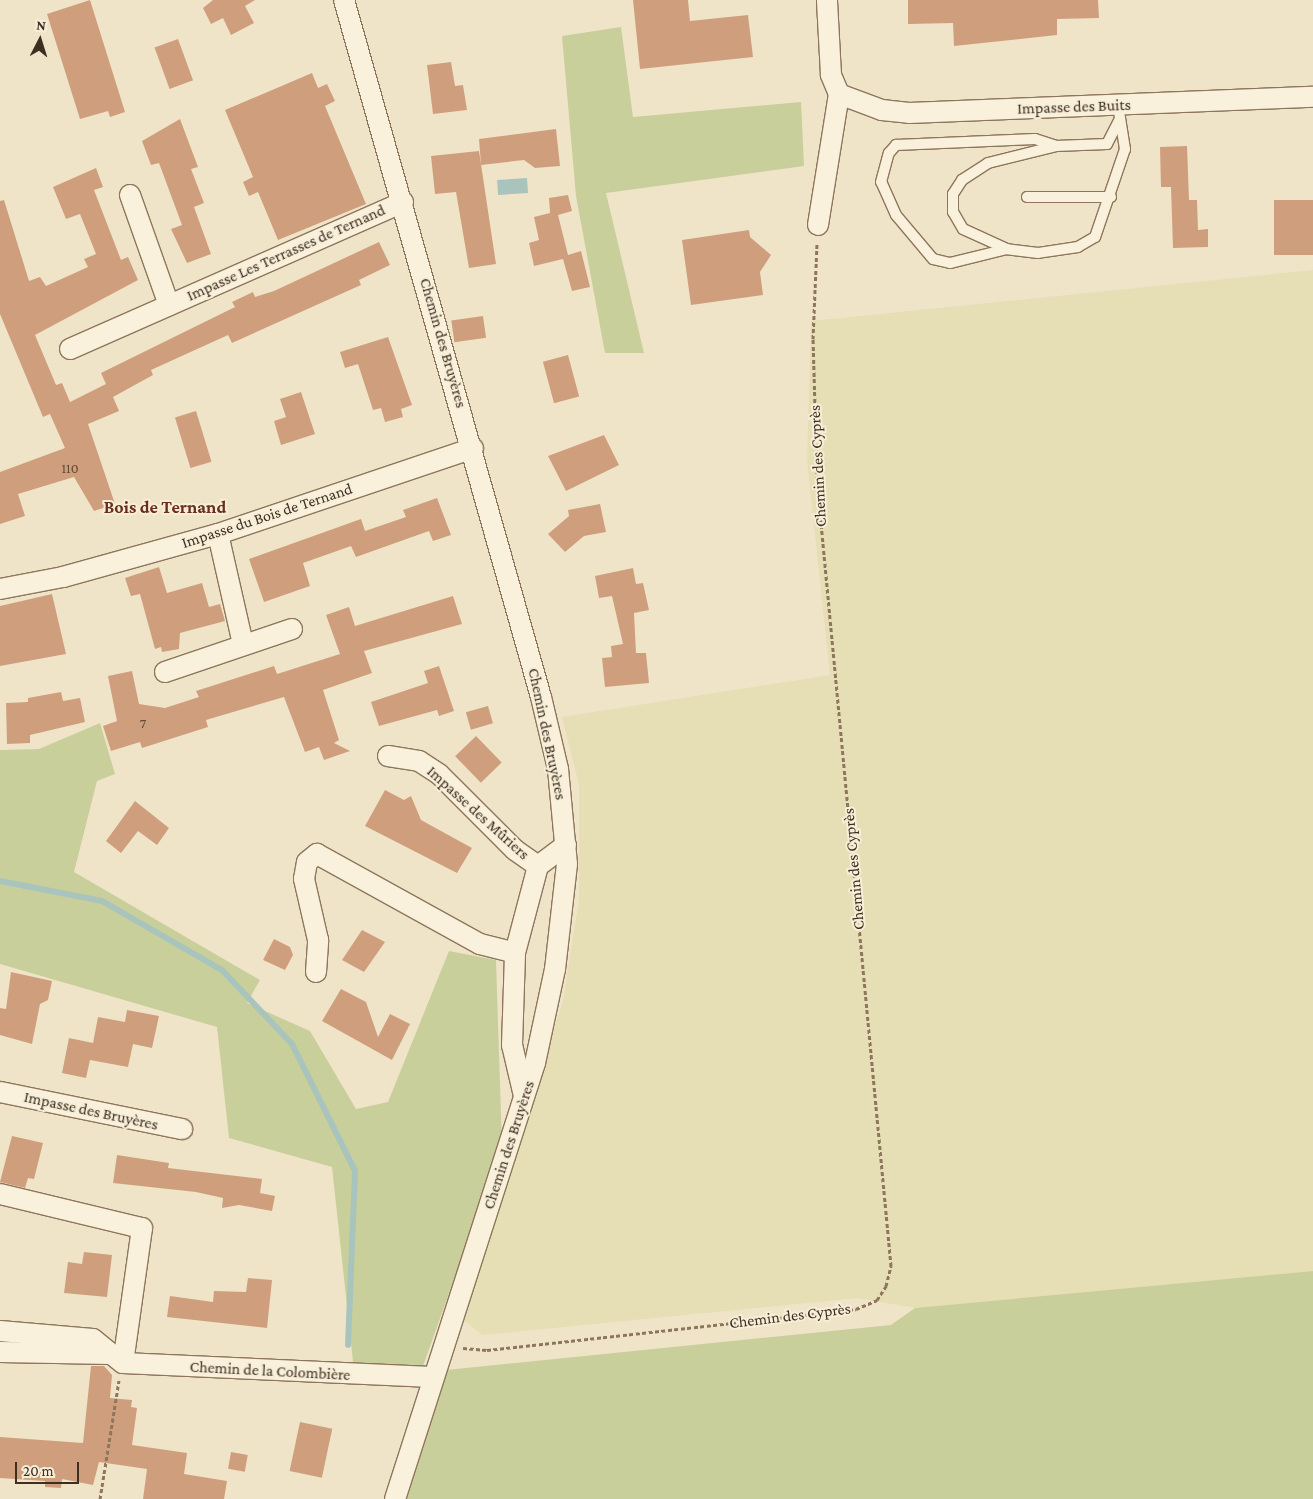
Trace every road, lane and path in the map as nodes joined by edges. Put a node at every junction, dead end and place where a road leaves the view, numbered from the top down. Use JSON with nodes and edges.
{"nodes":[{"id":1,"x":344,"y":0,"type":"edge"},
{"id":2,"x":827,"y":0,"type":"edge"},
{"id":3,"x":839,"y":94,"type":"junction"},
{"id":4,"x":1313,"y":97,"type":"edge"},
{"id":5,"x":1118,"y":112,"type":"junction"},
{"id":6,"x":1056,"y":146,"type":"junction"},
{"id":7,"x":130,"y":195,"type":"dead end"},
{"id":8,"x":1111,"y":196,"type":"junction"},
{"id":9,"x":1027,"y":197,"type":"dead end"},
{"id":10,"x":403,"y":202,"type":"junction"},
{"id":11,"x":818,"y":225,"type":"joint"},
{"id":12,"x":1007,"y":249,"type":"junction"},
{"id":13,"x":169,"y":305,"type":"junction"},
{"id":14,"x":70,"y":350,"type":"dead end"},
{"id":15,"x":473,"y":448,"type":"junction"},
{"id":16,"x":218,"y":534,"type":"junction"},
{"id":17,"x":0,"y":589,"type":"edge"},
{"id":18,"x":292,"y":630,"type":"dead end"},
{"id":19,"x":243,"y":644,"type":"junction"},
{"id":20,"x":165,"y":672,"type":"dead end"},
{"id":21,"x":388,"y":756,"type":"dead end"},
{"id":22,"x":566,"y":845,"type":"junction"},
{"id":23,"x":538,"y":866,"type":"junction"},
{"id":24,"x":515,"y":953,"type":"junction"},
{"id":25,"x":316,"y":972,"type":"dead end"},
{"id":26,"x":0,"y":1092,"type":"edge"},
{"id":27,"x":524,"y":1096,"type":"junction"},
{"id":28,"x":182,"y":1129,"type":"dead end"},
{"id":29,"x":0,"y":1194,"type":"edge"},
{"id":30,"x":0,"y":1332,"type":"edge"},
{"id":31,"x":443,"y":1346,"type":"junction"},
{"id":32,"x":0,"y":1352,"type":"edge"},
{"id":33,"x":117,"y":1359,"type":"junction"},
{"id":34,"x":432,"y":1377,"type":"junction"},
{"id":35,"x":100,"y":1499,"type":"edge"},
{"id":36,"x":395,"y":1499,"type":"edge"}],
"edges":[{"from":1,"to":10,"type":"street","name":"Chemin des Bruyères"},
{"from":2,"to":3,"type":"street"},
{"from":3,"to":5,"type":"street","name":"Impasse des Buits"},
{"from":3,"to":11,"type":"street"},
{"from":4,"to":5,"type":"street","name":"Impasse des Buits"},
{"from":5,"to":6,"type":"lane"},
{"from":5,"to":8,"type":"lane"},
{"from":6,"to":12,"type":"lane"},
{"from":6,"to":12,"type":"lane"},
{"from":7,"to":13,"type":"street","name":"Impasse Les Terrasses de Ternand"},
{"from":8,"to":9,"type":"lane"},
{"from":8,"to":12,"type":"lane"},
{"from":10,"to":13,"type":"street","name":"Impasse Les Terrasses de Ternand"},
{"from":10,"to":15,"type":"street","name":"Chemin des Bruyères"},
{"from":11,"to":31,"type":"path","name":"Chemin des Cyprès"},
{"from":13,"to":14,"type":"street","name":"Impasse Les Terrasses de Ternand"},
{"from":15,"to":16,"type":"street","name":"Impasse du Bois de Ternand"},
{"from":15,"to":22,"type":"street","name":"Chemin des Bruyères"},
{"from":16,"to":17,"type":"street","name":"Impasse du Bois de Ternand"},
{"from":16,"to":19,"type":"street"},
{"from":18,"to":19,"type":"street"},
{"from":19,"to":20,"type":"street"},
{"from":21,"to":23,"type":"street","name":"Impasse des Mûriers"},
{"from":22,"to":23,"type":"street","name":"Impasse des Mûriers"},
{"from":22,"to":27,"type":"street","name":"Chemin des Bruyères"},
{"from":23,"to":24,"type":"street","name":"Impasse des Mûriers"},
{"from":24,"to":25,"type":"street"},
{"from":24,"to":27,"type":"street","name":"Impasse des Mûriers"},
{"from":26,"to":28,"type":"street","name":"Impasse des Bruyères"},
{"from":27,"to":31,"type":"street","name":"Chemin des Bruyères"},
{"from":29,"to":33,"type":"street"},
{"from":30,"to":33,"type":"street"},
{"from":31,"to":34,"type":"street","name":"Chemin des Bruyères"},
{"from":32,"to":33,"type":"street","name":"Chemin de la Colombière"},
{"from":33,"to":34,"type":"street","name":"Chemin de la Colombière"},
{"from":33,"to":35,"type":"path"},
{"from":34,"to":36,"type":"street","name":"Chemin des Bruyères"}]}
